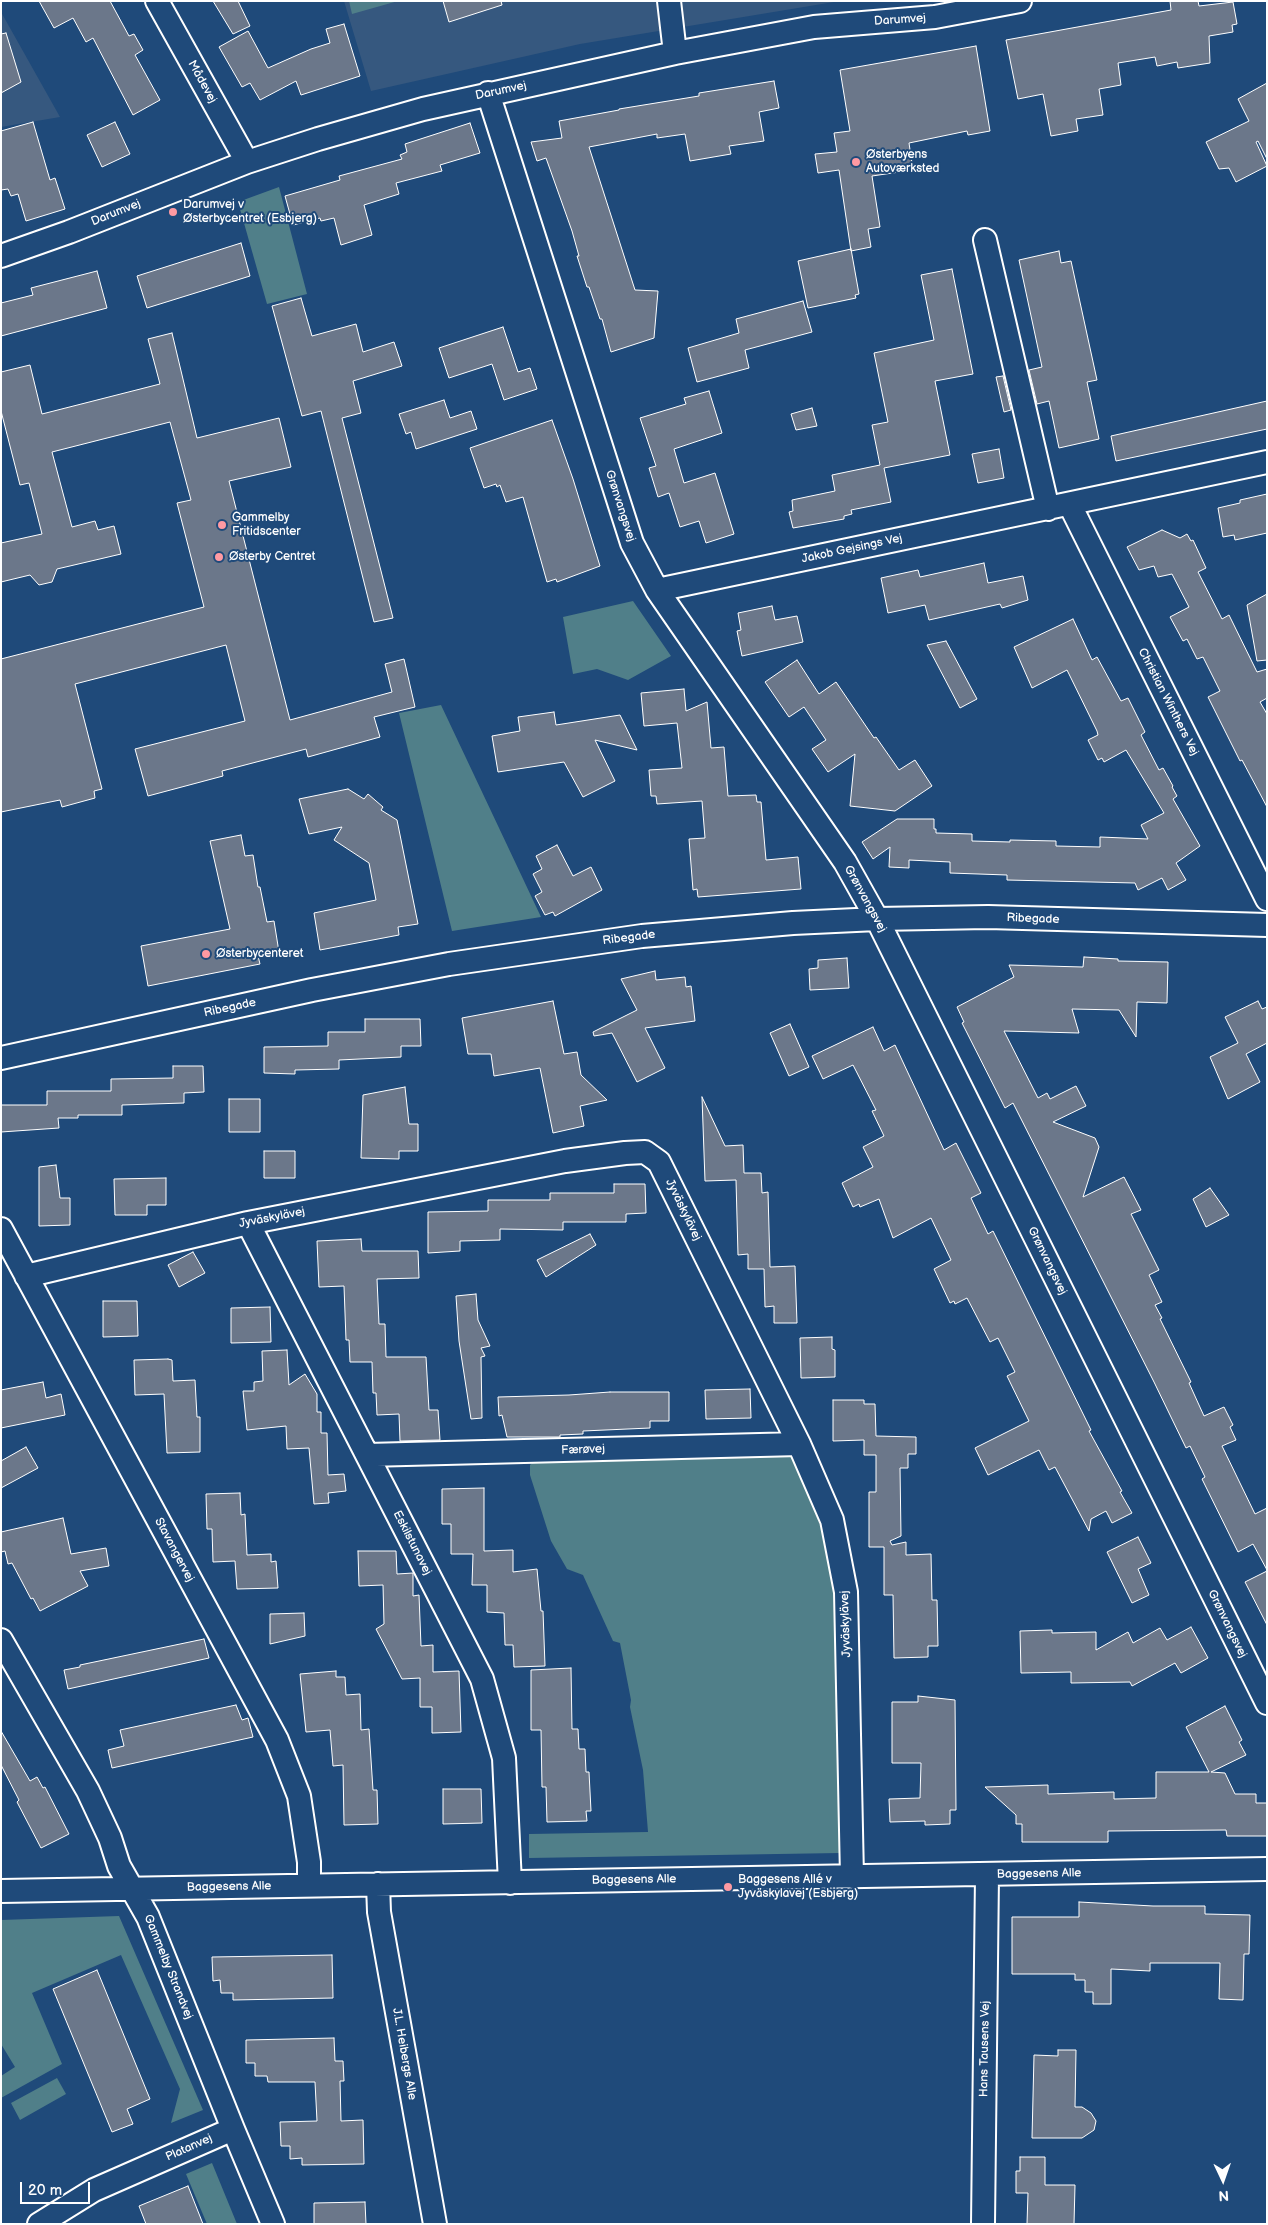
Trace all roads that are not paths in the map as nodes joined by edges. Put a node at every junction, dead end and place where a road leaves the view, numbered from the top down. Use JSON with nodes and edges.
{"nodes":[{"id":1,"x":157,"y":1,"type":"edge"},
{"id":2,"x":669,"y":1,"type":"edge"},
{"id":3,"x":1020,"y":1,"type":"edge"},
{"id":4,"x":675,"y":53,"type":"junction"},
{"id":5,"x":488,"y":94,"type":"junction"},
{"id":6,"x":247,"y":162,"type":"junction"},
{"id":7,"x":985,"y":240,"type":"dead end"},
{"id":8,"x":1,"y":256,"type":"edge"},
{"id":9,"x":1267,"y":462,"type":"edge"},
{"id":10,"x":1070,"y":505,"type":"junction"},
{"id":11,"x":1048,"y":509,"type":"junction"},
{"id":12,"x":657,"y":590,"type":"junction"},
{"id":13,"x":1267,"y":900,"type":"edge"},
{"id":14,"x":876,"y":918,"type":"junction"},
{"id":15,"x":1267,"y":925,"type":"edge"},
{"id":16,"x":1,"y":1058,"type":"edge"},
{"id":17,"x":248,"y":1223,"type":"junction"},
{"id":18,"x":1,"y":1229,"type":"edge"},
{"id":19,"x":26,"y":1276,"type":"junction"},
{"id":20,"x":799,"y":1444,"type":"junction"},
{"id":21,"x":367,"y":1455,"type":"junction"},
{"id":22,"x":1,"y":1640,"type":"edge"},
{"id":23,"x":1267,"y":1703,"type":"edge"},
{"id":24,"x":1267,"y":1868,"type":"edge"},
{"id":25,"x":987,"y":1875,"type":"junction"},
{"id":26,"x":852,"y":1877,"type":"junction"},
{"id":27,"x":510,"y":1883,"type":"junction"},
{"id":28,"x":378,"y":1884,"type":"junction"},
{"id":29,"x":309,"y":1885,"type":"junction"},
{"id":30,"x":132,"y":1889,"type":"junction"},
{"id":31,"x":1,"y":1891,"type":"edge"},
{"id":32,"x":233,"y":2129,"type":"junction"},
{"id":33,"x":39,"y":2224,"type":"edge"},
{"id":34,"x":273,"y":2224,"type":"edge"},
{"id":35,"x":435,"y":2224,"type":"edge"},
{"id":36,"x":983,"y":2224,"type":"edge"}],
"edges":[{"from":1,"to":6,"type":"street","name":"Mådevej"},
{"from":2,"to":4,"type":"street"},
{"from":3,"to":4,"type":"street","name":"Darumvej"},
{"from":4,"to":5,"type":"street","name":"Darumvej"},
{"from":5,"to":6,"type":"street","name":"Darumvej"},
{"from":5,"to":12,"type":"street","name":"Grønvangsvej"},
{"from":6,"to":8,"type":"street","name":"Darumvej"},
{"from":7,"to":11,"type":"street"},
{"from":9,"to":10,"type":"street","name":"Jakob Gejsings Vej"},
{"from":10,"to":11,"type":"street","name":"Jakob Gejsings Vej"},
{"from":10,"to":13,"type":"street","name":"Christian Winthers Vej"},
{"from":11,"to":12,"type":"street","name":"Jakob Gejsings Vej"},
{"from":12,"to":14,"type":"street","name":"Grønvangsvej"},
{"from":14,"to":15,"type":"street","name":"Ribegade"},
{"from":14,"to":16,"type":"street","name":"Ribegade"},
{"from":14,"to":23,"type":"street","name":"Grønvangsvej"},
{"from":17,"to":19,"type":"street","name":"Jyväskylävej"},
{"from":17,"to":20,"type":"street","name":"Jyväskylävej"},
{"from":17,"to":21,"type":"street","name":"Eskilstunavej"},
{"from":18,"to":19,"type":"street","name":"Stavangervej"},
{"from":19,"to":29,"type":"street","name":"Stavangervej"},
{"from":20,"to":21,"type":"street","name":"Færøvej"},
{"from":20,"to":26,"type":"street","name":"Jyväskylävej"},
{"from":21,"to":27,"type":"street","name":"Eskilstunavej"},
{"from":22,"to":30,"type":"street","name":"Gammelby Strandvej"},
{"from":24,"to":25,"type":"street","name":"Baggesens Alle"},
{"from":25,"to":26,"type":"street","name":"Baggesens Alle"},
{"from":25,"to":36,"type":"street","name":"Hans Tausens Vej"},
{"from":26,"to":27,"type":"street","name":"Baggesens Alle"},
{"from":27,"to":28,"type":"street","name":"Baggesens Alle"},
{"from":28,"to":29,"type":"street","name":"Baggesens Alle"},
{"from":28,"to":35,"type":"street","name":"J.L. Heibergs Alle"},
{"from":29,"to":30,"type":"street","name":"Baggesens Alle"},
{"from":30,"to":31,"type":"street","name":"Baggesens Alle"},
{"from":30,"to":32,"type":"street","name":"Gammelby Strandvej"},
{"from":32,"to":33,"type":"street","name":"Platanvej"},
{"from":32,"to":34,"type":"street","name":"Gammelby Strandvej"}]}
